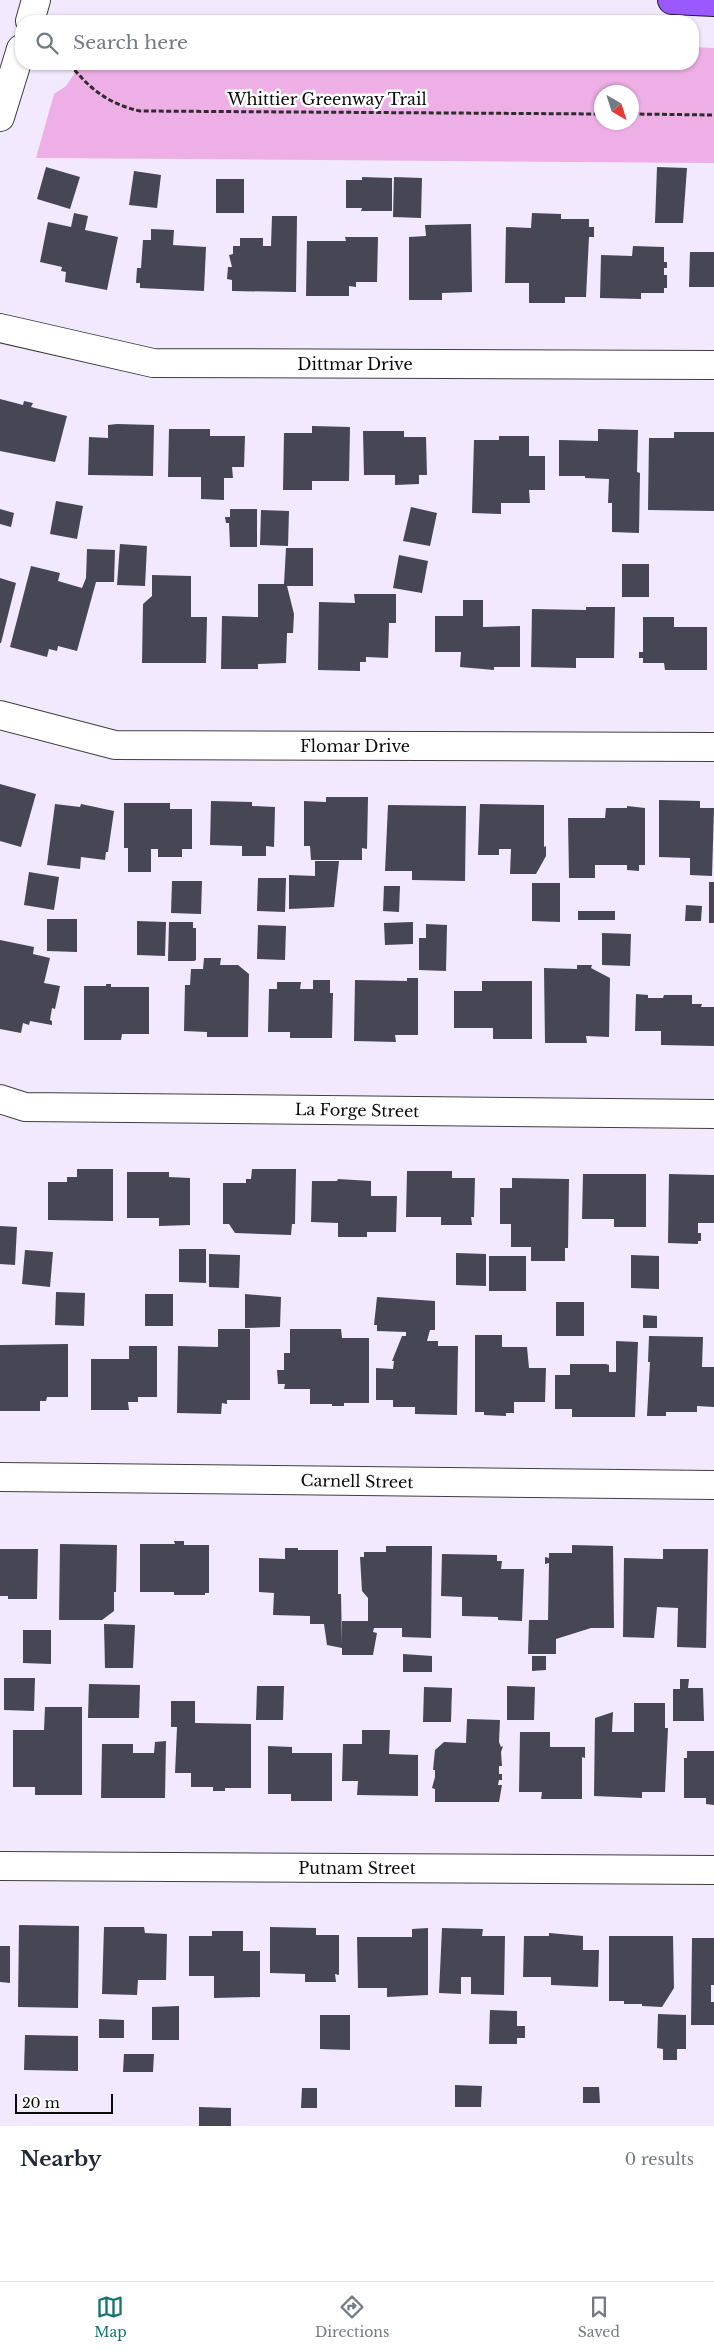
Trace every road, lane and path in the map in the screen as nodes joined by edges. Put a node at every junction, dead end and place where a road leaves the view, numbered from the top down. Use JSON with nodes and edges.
{"nodes":[{"id":1,"x":36,"y":0,"type":"edge"},
{"id":2,"x":672,"y":0,"type":"edge"},
{"id":3,"x":714,"y":2,"type":"edge"},
{"id":4,"x":32,"y":15,"type":"edge"},
{"id":5,"x":15,"y":68,"type":"edge"},
{"id":6,"x":76,"y":70,"type":"edge"},
{"id":7,"x":594,"y":114,"type":"edge"},
{"id":8,"x":639,"y":114,"type":"edge"},
{"id":9,"x":714,"y":115,"type":"edge"},
{"id":10,"x":0,"y":117,"type":"edge"},
{"id":11,"x":0,"y":328,"type":"edge"},
{"id":12,"x":714,"y":364,"type":"edge"},
{"id":13,"x":0,"y":715,"type":"edge"},
{"id":14,"x":714,"y":747,"type":"edge"},
{"id":15,"x":0,"y":1100,"type":"edge"},
{"id":16,"x":714,"y":1114,"type":"edge"},
{"id":17,"x":0,"y":1477,"type":"edge"},
{"id":18,"x":714,"y":1485,"type":"edge"},
{"id":19,"x":0,"y":1866,"type":"edge"},
{"id":20,"x":714,"y":1870,"type":"edge"}],
"edges":[{"from":1,"to":4,"type":"street"},
{"from":2,"to":3,"type":"main road"},
{"from":5,"to":10,"type":"street"},
{"from":6,"to":7,"type":"path","name":"Whittier Greenway Trail"},
{"from":8,"to":9,"type":"path"},
{"from":11,"to":12,"type":"street","name":"Dittmar Drive"},
{"from":13,"to":14,"type":"street","name":"Flomar Drive"},
{"from":15,"to":16,"type":"street","name":"La Forge Street"},
{"from":17,"to":18,"type":"street","name":"Carnell Street"},
{"from":19,"to":20,"type":"street","name":"Putnam Street"}]}
